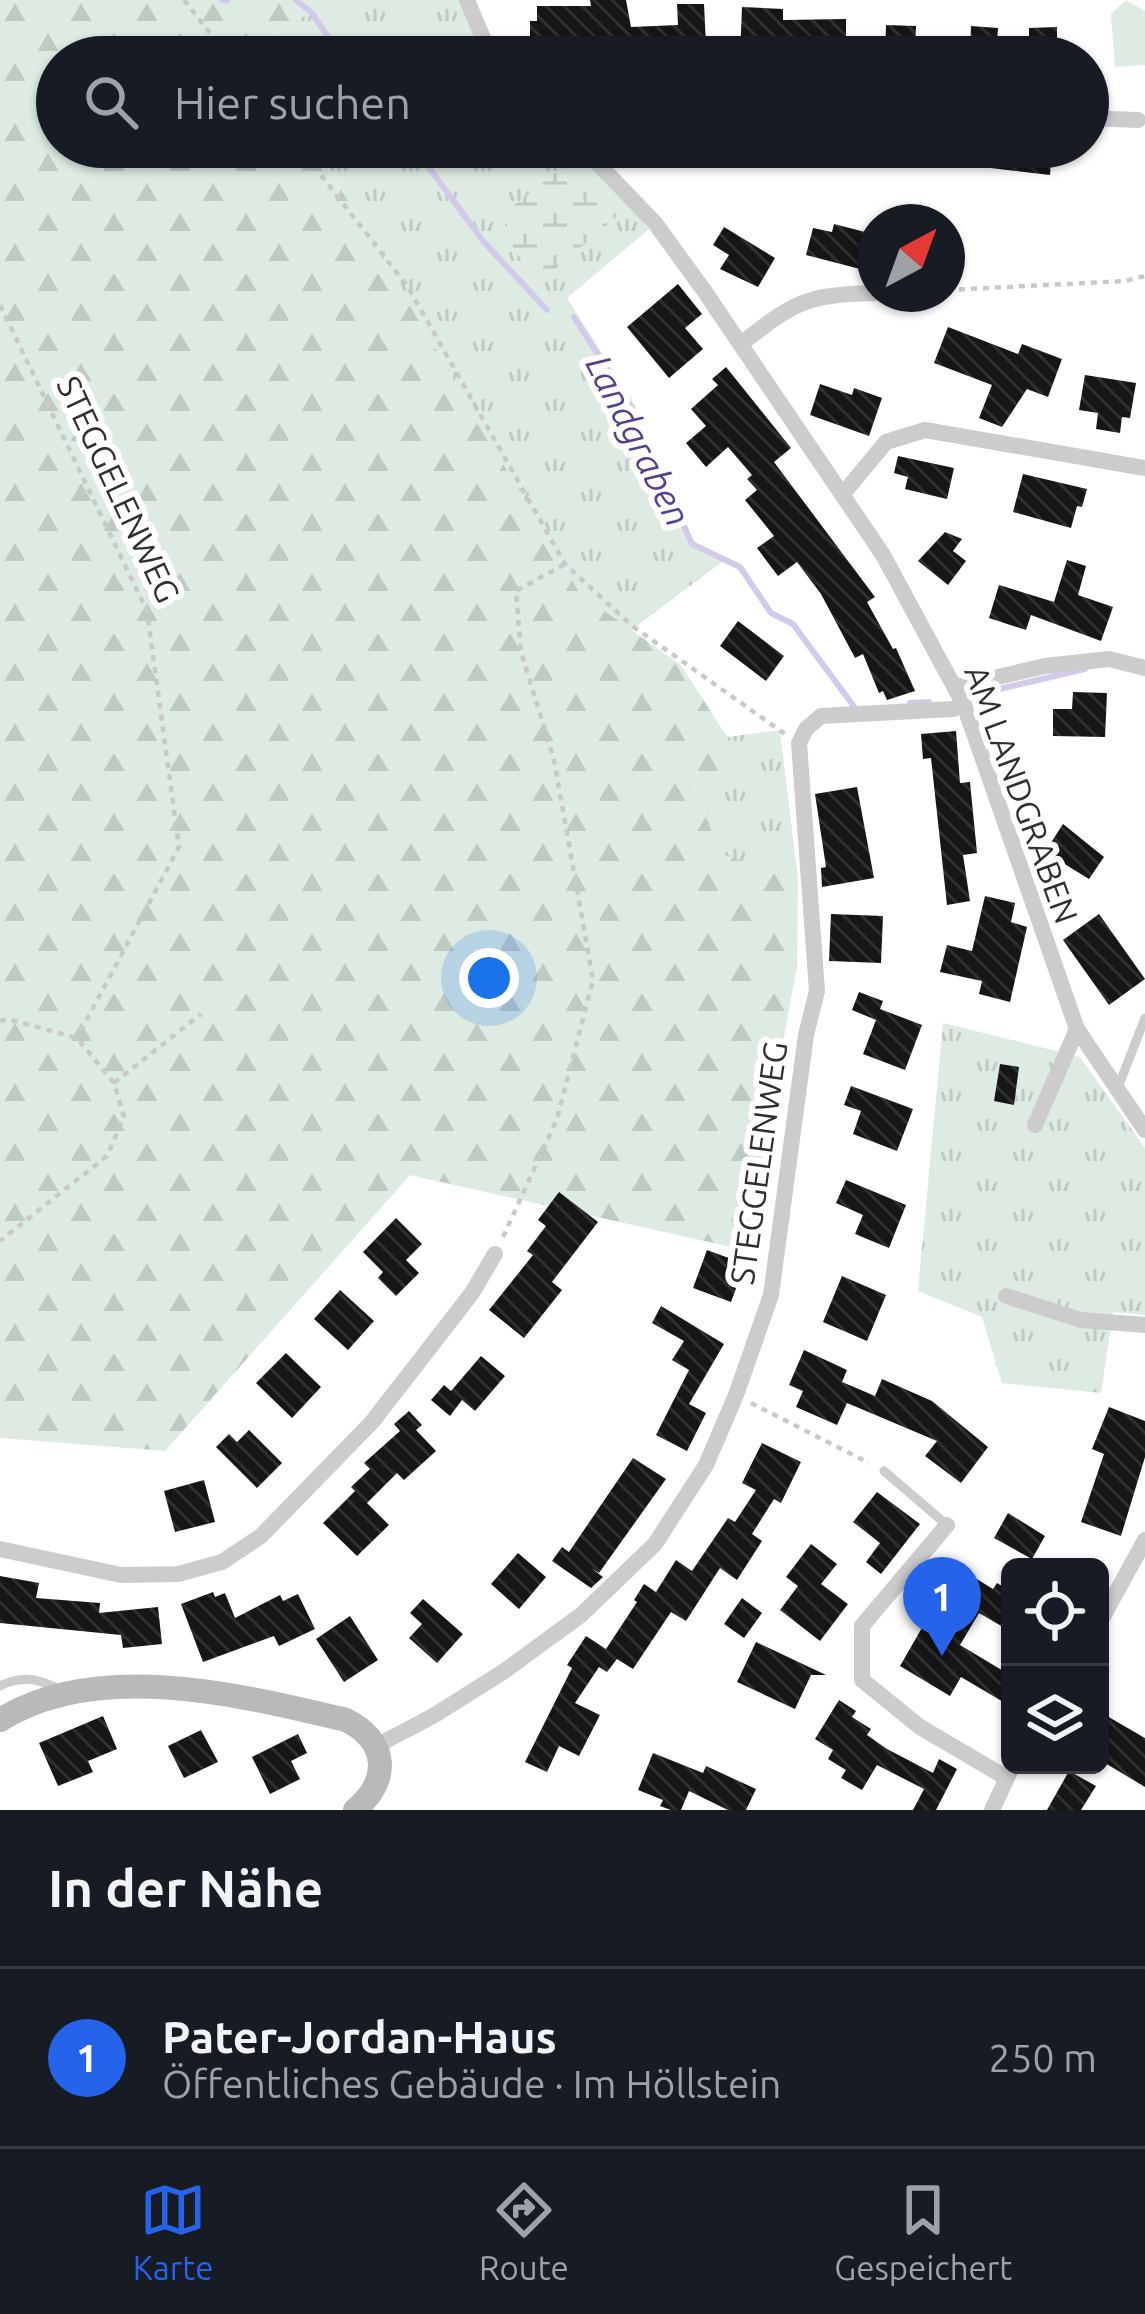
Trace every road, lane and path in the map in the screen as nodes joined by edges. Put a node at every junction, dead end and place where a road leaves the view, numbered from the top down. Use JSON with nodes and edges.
{"nodes":[{"id":1,"x":185,"y":0,"type":"edge"},
{"id":2,"x":467,"y":0,"type":"edge"},
{"id":3,"x":213,"y":36,"type":"edge"},
{"id":4,"x":482,"y":36,"type":"edge"},
{"id":5,"x":1109,"y":119,"type":"edge"},
{"id":6,"x":1138,"y":120,"type":"dead end"},
{"id":7,"x":315,"y":168,"type":"edge"},
{"id":8,"x":602,"y":168,"type":"edge"},
{"id":9,"x":1145,"y":276,"type":"edge"},
{"id":10,"x":965,"y":289,"type":"edge"},
{"id":11,"x":857,"y":294,"type":"edge"},
{"id":12,"x":0,"y":305,"type":"edge"},
{"id":13,"x":742,"y":343,"type":"junction"},
{"id":14,"x":1145,"y":468,"type":"edge"},
{"id":15,"x":844,"y":494,"type":"junction"},
{"id":16,"x":565,"y":564,"type":"junction"},
{"id":17,"x":1145,"y":668,"type":"edge"},
{"id":18,"x":956,"y":687,"type":"junction"},
{"id":19,"x":964,"y":705,"type":"junction"},
{"id":20,"x":799,"y":743,"type":"junction"},
{"id":21,"x":201,"y":1013,"type":"dead end"},
{"id":22,"x":1145,"y":1018,"type":"edge"},
{"id":23,"x":0,"y":1021,"type":"edge"},
{"id":24,"x":1077,"y":1029,"type":"junction"},
{"id":25,"x":77,"y":1038,"type":"junction"},
{"id":26,"x":114,"y":1083,"type":"junction"},
{"id":27,"x":1117,"y":1090,"type":"junction"},
{"id":28,"x":1035,"y":1125,"type":"dead end"},
{"id":29,"x":1145,"y":1130,"type":"edge"},
{"id":30,"x":0,"y":1241,"type":"edge"},
{"id":31,"x":495,"y":1254,"type":"joint"},
{"id":32,"x":1006,"y":1296,"type":"dead end"},
{"id":33,"x":1145,"y":1325,"type":"edge"},
{"id":34,"x":736,"y":1395,"type":"junction"},
{"id":35,"x":884,"y":1472,"type":"joint"},
{"id":36,"x":947,"y":1525,"type":"joint"},
{"id":37,"x":1145,"y":1540,"type":"edge"},
{"id":38,"x":0,"y":1549,"type":"edge"},
{"id":39,"x":1109,"y":1606,"type":"edge"},
{"id":40,"x":0,"y":1686,"type":"edge"},
{"id":41,"x":68,"y":1693,"type":"junction"},
{"id":42,"x":0,"y":1720,"type":"edge"},
{"id":43,"x":376,"y":1746,"type":"junction"},
{"id":44,"x":1001,"y":1767,"type":"edge"},
{"id":45,"x":1008,"y":1774,"type":"edge"},
{"id":46,"x":355,"y":1810,"type":"edge"},
{"id":47,"x":992,"y":1810,"type":"edge"}],
"edges":[{"from":1,"to":3,"type":"path"},
{"from":2,"to":4,"type":"street"},
{"from":5,"to":6,"type":"street"},
{"from":7,"to":16,"type":"path"},
{"from":8,"to":13,"type":"street","name":"AM LANDGRABEN"},
{"from":9,"to":10,"type":"path"},
{"from":11,"to":13,"type":"street"},
{"from":12,"to":25,"type":"path","name":"STEGGELENWEG"},
{"from":13,"to":15,"type":"street","name":"AM LANDGRABEN"},
{"from":14,"to":15,"type":"street"},
{"from":15,"to":18,"type":"street","name":"AM LANDGRABEN"},
{"from":16,"to":20,"type":"path"},
{"from":16,"to":31,"type":"path"},
{"from":17,"to":18,"type":"street"},
{"from":18,"to":19,"type":"street","name":"AM LANDGRABEN"},
{"from":19,"to":20,"type":"street"},
{"from":19,"to":24,"type":"street","name":"AM LANDGRABEN"},
{"from":20,"to":34,"type":"street","name":"STEGGELENWEG"},
{"from":21,"to":26,"type":"path"},
{"from":22,"to":27,"type":"lane"},
{"from":23,"to":25,"type":"path"},
{"from":24,"to":27,"type":"street","name":"AM LANDGRABEN"},
{"from":24,"to":28,"type":"street"},
{"from":25,"to":26,"type":"path"},
{"from":26,"to":30,"type":"path"},
{"from":27,"to":29,"type":"street","name":"AM LANDGRABEN"},
{"from":31,"to":38,"type":"street"},
{"from":32,"to":33,"type":"street"},
{"from":34,"to":35,"type":"path"},
{"from":34,"to":43,"type":"street","name":"STEGGELENWEG"},
{"from":35,"to":36,"type":"lane"},
{"from":36,"to":44,"type":"street"},
{"from":37,"to":39,"type":"street"},
{"from":40,"to":41,"type":"lane"},
{"from":41,"to":42,"type":"main road"},
{"from":41,"to":43,"type":"main road"},
{"from":43,"to":46,"type":"main road"},
{"from":45,"to":47,"type":"street"}]}
